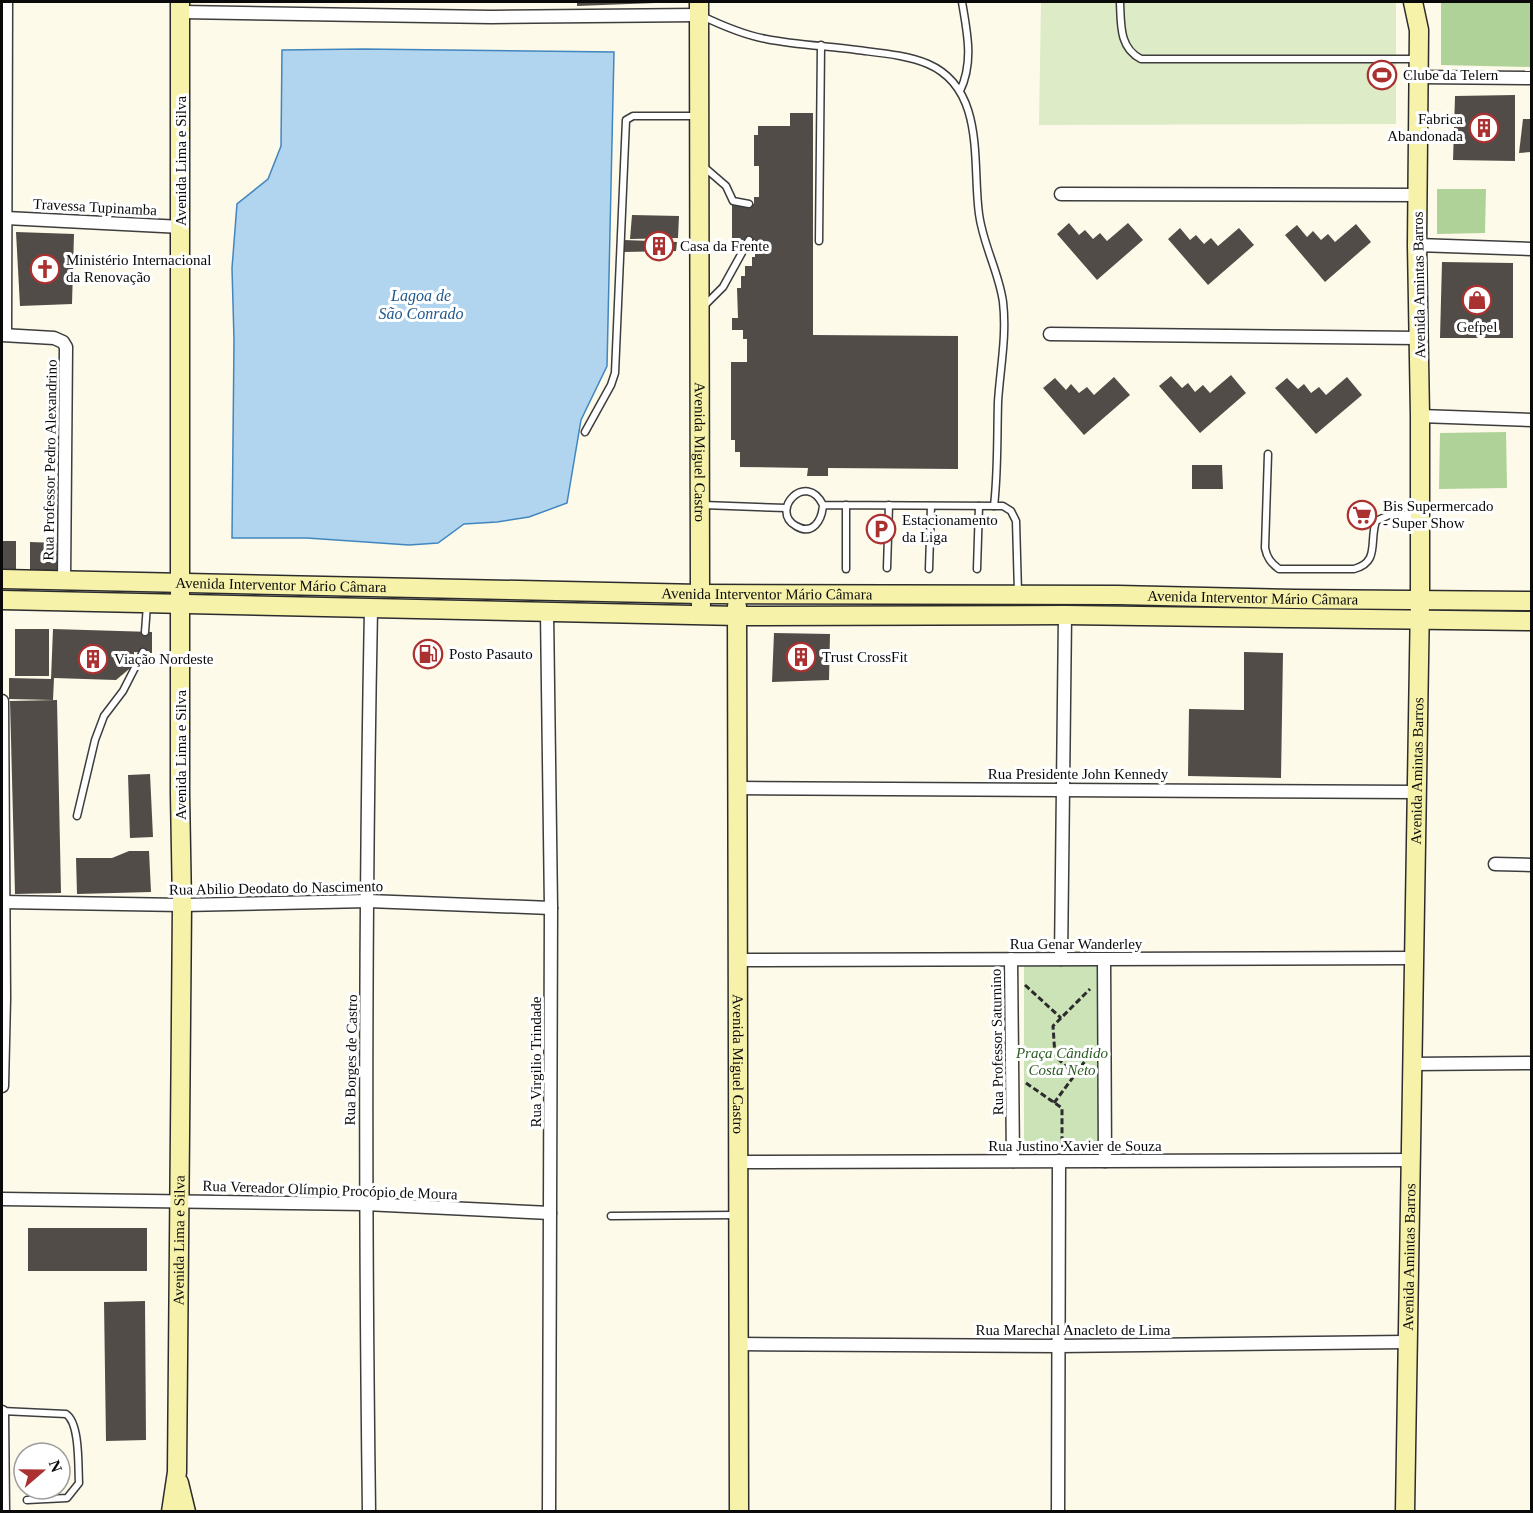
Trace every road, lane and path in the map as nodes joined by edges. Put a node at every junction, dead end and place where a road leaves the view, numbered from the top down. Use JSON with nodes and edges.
{"nodes":[{"id":1,"x":6,"y":2,"type":"edge"},
{"id":2,"x":434,"y":2,"type":"edge"},
{"id":3,"x":962,"y":2,"type":"edge"},
{"id":4,"x":1120,"y":2,"type":"edge"},
{"id":5,"x":1413,"y":2,"type":"edge"},
{"id":6,"x":1424,"y":2,"type":"edge"},
{"id":7,"x":181,"y":7,"type":"edge"},
{"id":8,"x":329,"y":8,"type":"edge"},
{"id":9,"x":699,"y":8,"type":"edge"},
{"id":10,"x":433,"y":15,"type":"junction"},
{"id":11,"x":1419,"y":30,"type":"junction"},
{"id":12,"x":821,"y":45,"type":"junction"},
{"id":13,"x":1419,"y":68,"type":"junction"},
{"id":14,"x":1532,"y":78,"type":"edge"},
{"id":15,"x":960,"y":91,"type":"junction"},
{"id":16,"x":699,"y":116,"type":"junction"},
{"id":17,"x":699,"y":163,"type":"junction"},
{"id":18,"x":1061,"y":194,"type":"dead end"},
{"id":19,"x":1418,"y":195,"type":"junction"},
{"id":20,"x":748,"y":204,"type":"dead end"},
{"id":21,"x":6,"y":218,"type":"junction"},
{"id":22,"x":182,"y":226,"type":"junction"},
{"id":23,"x":749,"y":240,"type":"dead end"},
{"id":24,"x":819,"y":241,"type":"dead end"},
{"id":25,"x":1417,"y":245,"type":"junction"},
{"id":26,"x":1532,"y":249,"type":"edge"},
{"id":27,"x":699,"y":310,"type":"junction"},
{"id":28,"x":3,"y":334,"type":"edge"},
{"id":29,"x":1050,"y":334,"type":"dead end"},
{"id":30,"x":1419,"y":338,"type":"junction"},
{"id":31,"x":1420,"y":416,"type":"junction"},
{"id":32,"x":1532,"y":420,"type":"edge"},
{"id":33,"x":585,"y":432,"type":"dead end"},
{"id":34,"x":1268,"y":454,"type":"dead end"},
{"id":35,"x":700,"y":505,"type":"junction"},
{"id":36,"x":822,"y":505,"type":"junction"},
{"id":37,"x":846,"y":505,"type":"junction"},
{"id":38,"x":889,"y":506,"type":"junction"},
{"id":39,"x":931,"y":506,"type":"junction"},
{"id":40,"x":979,"y":506,"type":"junction"},
{"id":41,"x":994,"y":506,"type":"junction"},
{"id":42,"x":786,"y":508,"type":"junction"},
{"id":43,"x":1420,"y":515,"type":"junction"},
{"id":44,"x":887,"y":568,"type":"dead end"},
{"id":45,"x":846,"y":569,"type":"dead end"},
{"id":46,"x":929,"y":569,"type":"dead end"},
{"id":47,"x":977,"y":569,"type":"dead end"},
{"id":48,"x":2,"y":579,"type":"edge"},
{"id":49,"x":64,"y":580,"type":"junction"},
{"id":50,"x":181,"y":583,"type":"junction"},
{"id":51,"x":700,"y":594,"type":"junction"},
{"id":52,"x":719,"y":594,"type":"junction"},
{"id":53,"x":1018,"y":595,"type":"junction"},
{"id":54,"x":2,"y":600,"type":"edge"},
{"id":55,"x":1420,"y":600,"type":"junction"},
{"id":56,"x":1532,"y":601,"type":"edge"},
{"id":57,"x":147,"y":604,"type":"junction"},
{"id":58,"x":181,"y":605,"type":"junction"},
{"id":59,"x":371,"y":609,"type":"junction"},
{"id":60,"x":547,"y":612,"type":"junction"},
{"id":61,"x":710,"y":615,"type":"junction"},
{"id":62,"x":1065,"y":615,"type":"junction"},
{"id":63,"x":738,"y":616,"type":"junction"},
{"id":64,"x":1419,"y":620,"type":"junction"},
{"id":65,"x":1532,"y":621,"type":"edge"},
{"id":66,"x":145,"y":632,"type":"dead end"},
{"id":67,"x":143,"y":652,"type":"dead end"},
{"id":68,"x":2,"y":701,"type":"edge"},
{"id":69,"x":738,"y":788,"type":"junction"},
{"id":70,"x":1064,"y":789,"type":"junction"},
{"id":71,"x":1417,"y":792,"type":"junction"},
{"id":72,"x":78,"y":816,"type":"dead end"},
{"id":73,"x":1495,"y":864,"type":"dead end"},
{"id":74,"x":1532,"y":865,"type":"edge"},
{"id":75,"x":2,"y":902,"type":"edge"},
{"id":76,"x":368,"y":902,"type":"junction"},
{"id":77,"x":182,"y":905,"type":"junction"},
{"id":78,"x":550,"y":908,"type":"junction"},
{"id":79,"x":1414,"y":958,"type":"junction"},
{"id":80,"x":1011,"y":959,"type":"junction"},
{"id":81,"x":1061,"y":959,"type":"junction"},
{"id":82,"x":1104,"y":959,"type":"junction"},
{"id":83,"x":738,"y":960,"type":"junction"},
{"id":84,"x":1024,"y":984,"type":"dead end"},
{"id":85,"x":1091,"y":988,"type":"dead end"},
{"id":86,"x":1061,"y":1018,"type":"junction"},
{"id":87,"x":1093,"y":1051,"type":"dead end"},
{"id":88,"x":1532,"y":1063,"type":"edge"},
{"id":89,"x":1412,"y":1064,"type":"junction"},
{"id":90,"x":1075,"y":1075,"type":"junction"},
{"id":91,"x":1024,"y":1082,"type":"dead end"},
{"id":92,"x":2,"y":1086,"type":"edge"},
{"id":93,"x":1054,"y":1103,"type":"junction"},
{"id":94,"x":1061,"y":1155,"type":"junction"},
{"id":95,"x":1412,"y":1160,"type":"junction"},
{"id":96,"x":1013,"y":1161,"type":"junction"},
{"id":97,"x":1105,"y":1161,"type":"junction"},
{"id":98,"x":739,"y":1162,"type":"junction"},
{"id":99,"x":2,"y":1199,"type":"edge"},
{"id":100,"x":179,"y":1201,"type":"junction"},
{"id":101,"x":365,"y":1204,"type":"junction"},
{"id":102,"x":550,"y":1213,"type":"junction"},
{"id":103,"x":739,"y":1215,"type":"junction"},
{"id":104,"x":611,"y":1216,"type":"dead end"},
{"id":105,"x":1406,"y":1342,"type":"junction"},
{"id":106,"x":739,"y":1344,"type":"junction"},
{"id":107,"x":1058,"y":1346,"type":"junction"},
{"id":108,"x":2,"y":1412,"type":"edge"},
{"id":109,"x":177,"y":1472,"type":"junction"},
{"id":110,"x":72,"y":1493,"type":"edge"},
{"id":111,"x":3,"y":1512,"type":"edge"},
{"id":112,"x":171,"y":1512,"type":"edge"},
{"id":113,"x":186,"y":1512,"type":"edge"},
{"id":114,"x":369,"y":1512,"type":"edge"},
{"id":115,"x":549,"y":1512,"type":"edge"},
{"id":116,"x":739,"y":1512,"type":"edge"},
{"id":117,"x":1058,"y":1512,"type":"edge"},
{"id":118,"x":1405,"y":1512,"type":"edge"}],
"edges":[{"from":1,"to":21,"type":"street"},
{"from":2,"to":10,"type":"street"},
{"from":3,"to":15,"type":"lane"},
{"from":4,"to":13,"type":"lane"},
{"from":5,"to":11,"type":"main road","name":"Avenida Amintas Barros"},
{"from":6,"to":11,"type":"main road","name":"Avenida Amintas Barros"},
{"from":7,"to":8,"type":"street"},
{"from":7,"to":22,"type":"main road","name":"Avenida Lima e Silva"},
{"from":8,"to":10,"type":"street"},
{"from":9,"to":10,"type":"street"},
{"from":9,"to":12,"type":"lane"},
{"from":9,"to":16,"type":"main road","name":"Avenida Miguel Castro"},
{"from":11,"to":13,"type":"main road","name":"Avenida Amintas Barros"},
{"from":12,"to":15,"type":"lane"},
{"from":12,"to":24,"type":"lane"},
{"from":13,"to":14,"type":"street"},
{"from":13,"to":19,"type":"main road","name":"Avenida Amintas Barros"},
{"from":15,"to":41,"type":"lane"},
{"from":16,"to":17,"type":"main road","name":"Avenida Miguel Castro"},
{"from":16,"to":33,"type":"lane"},
{"from":17,"to":20,"type":"lane"},
{"from":17,"to":27,"type":"main road","name":"Avenida Miguel Castro"},
{"from":18,"to":19,"type":"street"},
{"from":19,"to":25,"type":"main road","name":"Avenida Amintas Barros"},
{"from":21,"to":22,"type":"street","name":"Travessa Tupinamba"},
{"from":21,"to":28,"type":"street"},
{"from":22,"to":50,"type":"main road","name":"Avenida Lima e Silva"},
{"from":23,"to":27,"type":"lane"},
{"from":25,"to":26,"type":"street"},
{"from":25,"to":30,"type":"main road","name":"Avenida Amintas Barros"},
{"from":27,"to":35,"type":"main road","name":"Avenida Miguel Castro"},
{"from":28,"to":49,"type":"street","name":"Rua Professor Pedro Alexandrino"},
{"from":29,"to":30,"type":"street"},
{"from":30,"to":31,"type":"main road","name":"Avenida Amintas Barros"},
{"from":31,"to":32,"type":"street"},
{"from":31,"to":43,"type":"main road","name":"Avenida Amintas Barros"},
{"from":34,"to":43,"type":"lane"},
{"from":35,"to":42,"type":"lane"},
{"from":35,"to":51,"type":"main road","name":"Avenida Miguel Castro"},
{"from":36,"to":37,"type":"lane"},
{"from":36,"to":42,"type":"lane"},
{"from":36,"to":42,"type":"lane"},
{"from":37,"to":38,"type":"lane"},
{"from":37,"to":45,"type":"lane"},
{"from":38,"to":39,"type":"lane"},
{"from":38,"to":44,"type":"lane"},
{"from":39,"to":40,"type":"lane"},
{"from":39,"to":46,"type":"lane"},
{"from":40,"to":41,"type":"lane"},
{"from":40,"to":47,"type":"lane"},
{"from":41,"to":53,"type":"lane"},
{"from":43,"to":55,"type":"main road","name":"Avenida Amintas Barros"},
{"from":48,"to":49,"type":"main road","name":"Avenida Interventor Mário Câmara"},
{"from":49,"to":50,"type":"main road","name":"Avenida Interventor Mário Câmara"},
{"from":50,"to":51,"type":"main road","name":"Avenida Interventor Mário Câmara"},
{"from":50,"to":58,"type":"main road","name":"Avenida Lima e Silva"},
{"from":51,"to":52,"type":"main road","name":"Avenida Interventor Mário Câmara"},
{"from":51,"to":61,"type":"main road"},
{"from":52,"to":53,"type":"main road","name":"Avenida Interventor Mário Câmara"},
{"from":52,"to":63,"type":"main road"},
{"from":53,"to":55,"type":"main road","name":"Avenida Interventor Mário Câmara"},
{"from":54,"to":57,"type":"main road","name":"Avenida Interventor Mário Câmara"},
{"from":55,"to":56,"type":"main road","name":"Avenida Interventor Mário Câmara"},
{"from":55,"to":64,"type":"main road","name":"Avenida Amintas Barros"},
{"from":57,"to":58,"type":"main road","name":"Avenida Interventor Mário Câmara"},
{"from":57,"to":66,"type":"lane"},
{"from":58,"to":59,"type":"main road","name":"Avenida Interventor Mário Câmara"},
{"from":58,"to":77,"type":"main road","name":"Avenida Lima e Silva"},
{"from":59,"to":60,"type":"main road","name":"Avenida Interventor Mário Câmara"},
{"from":59,"to":76,"type":"street","name":"Rua Borges de Castro"},
{"from":60,"to":61,"type":"main road","name":"Avenida Interventor Mário Câmara"},
{"from":60,"to":78,"type":"street","name":"Rua Virgilio Trindade"},
{"from":61,"to":63,"type":"main road","name":"Avenida Interventor Mário Câmara"},
{"from":62,"to":63,"type":"main road","name":"Avenida Interventor Mário Câmara"},
{"from":62,"to":64,"type":"main road","name":"Avenida Interventor Mário Câmara"},
{"from":62,"to":70,"type":"street"},
{"from":63,"to":69,"type":"main road","name":"Avenida Miguel Castro"},
{"from":64,"to":65,"type":"main road","name":"Avenida Interventor Mário Câmara"},
{"from":64,"to":71,"type":"main road","name":"Avenida Amintas Barros"},
{"from":67,"to":72,"type":"lane"},
{"from":68,"to":75,"type":"street"},
{"from":69,"to":70,"type":"street","name":"Rua Presidente John Kennedy"},
{"from":69,"to":83,"type":"main road","name":"Avenida Miguel Castro"},
{"from":70,"to":71,"type":"street","name":"Rua Presidente John Kennedy"},
{"from":70,"to":81,"type":"street"},
{"from":71,"to":79,"type":"main road","name":"Avenida Amintas Barros"},
{"from":73,"to":74,"type":"street"},
{"from":75,"to":77,"type":"street","name":"Rua Abilio Deodato do Nascimento"},
{"from":75,"to":92,"type":"street"},
{"from":76,"to":77,"type":"street","name":"Rua Abilio Deodato do Nascimento"},
{"from":76,"to":78,"type":"street","name":"Rua Abilio Deodato do Nascimento"},
{"from":76,"to":101,"type":"street","name":"Rua Borges de Castro"},
{"from":77,"to":100,"type":"main road","name":"Avenida Lima e Silva"},
{"from":78,"to":102,"type":"street","name":"Rua Virgilio Trindade"},
{"from":79,"to":82,"type":"street","name":"Rua Genar Wanderley"},
{"from":79,"to":89,"type":"main road","name":"Avenida Amintas Barros"},
{"from":80,"to":81,"type":"street","name":"Rua Genar Wanderley"},
{"from":80,"to":83,"type":"street","name":"Rua Genar Wanderley"},
{"from":80,"to":96,"type":"street","name":"Rua Professor Saturnino"},
{"from":81,"to":82,"type":"street","name":"Rua Genar Wanderley"},
{"from":82,"to":97,"type":"street"},
{"from":83,"to":98,"type":"main road","name":"Avenida Miguel Castro"},
{"from":84,"to":86,"type":"path"},
{"from":85,"to":86,"type":"path"},
{"from":86,"to":90,"type":"path"},
{"from":87,"to":90,"type":"path"},
{"from":88,"to":89,"type":"street"},
{"from":89,"to":95,"type":"main road","name":"Avenida Amintas Barros"},
{"from":90,"to":93,"type":"path"},
{"from":91,"to":93,"type":"path"},
{"from":93,"to":94,"type":"path"},
{"from":94,"to":96,"type":"street","name":"Rua Justino Xavier de Souza"},
{"from":94,"to":97,"type":"street","name":"Rua Justino Xavier de Souza"},
{"from":94,"to":107,"type":"street"},
{"from":95,"to":97,"type":"street","name":"Rua Justino Xavier de Souza"},
{"from":95,"to":105,"type":"main road","name":"Avenida Amintas Barros"},
{"from":96,"to":98,"type":"street","name":"Rua Justino Xavier de Souza"},
{"from":98,"to":103,"type":"main road","name":"Avenida Miguel Castro"},
{"from":99,"to":100,"type":"street","name":"Rua Vereador Olímpio Procópio de Moura"},
{"from":100,"to":101,"type":"street","name":"Rua Vereador Olímpio Procópio de Moura"},
{"from":100,"to":109,"type":"main road","name":"Avenida Lima e Silva"},
{"from":101,"to":102,"type":"street","name":"Rua Vereador Olímpio Procópio de Moura"},
{"from":101,"to":114,"type":"street","name":"Rua Borges de Castro"},
{"from":102,"to":115,"type":"street","name":"Rua Virgilio Trindade"},
{"from":103,"to":104,"type":"lane"},
{"from":103,"to":106,"type":"main road","name":"Avenida Miguel Castro"},
{"from":105,"to":107,"type":"street","name":"Rua Marechal Anacleto de Lima"},
{"from":105,"to":118,"type":"main road","name":"Avenida Amintas Barros"},
{"from":106,"to":107,"type":"street","name":"Rua Marechal Anacleto de Lima"},
{"from":106,"to":116,"type":"main road","name":"Avenida Miguel Castro"},
{"from":107,"to":117,"type":"street"},
{"from":108,"to":110,"type":"lane"},
{"from":108,"to":111,"type":"street"},
{"from":109,"to":112,"type":"main road","name":"Avenida Lima e Silva"},
{"from":109,"to":113,"type":"main road","name":"Avenida Lima e Silva"}]}
